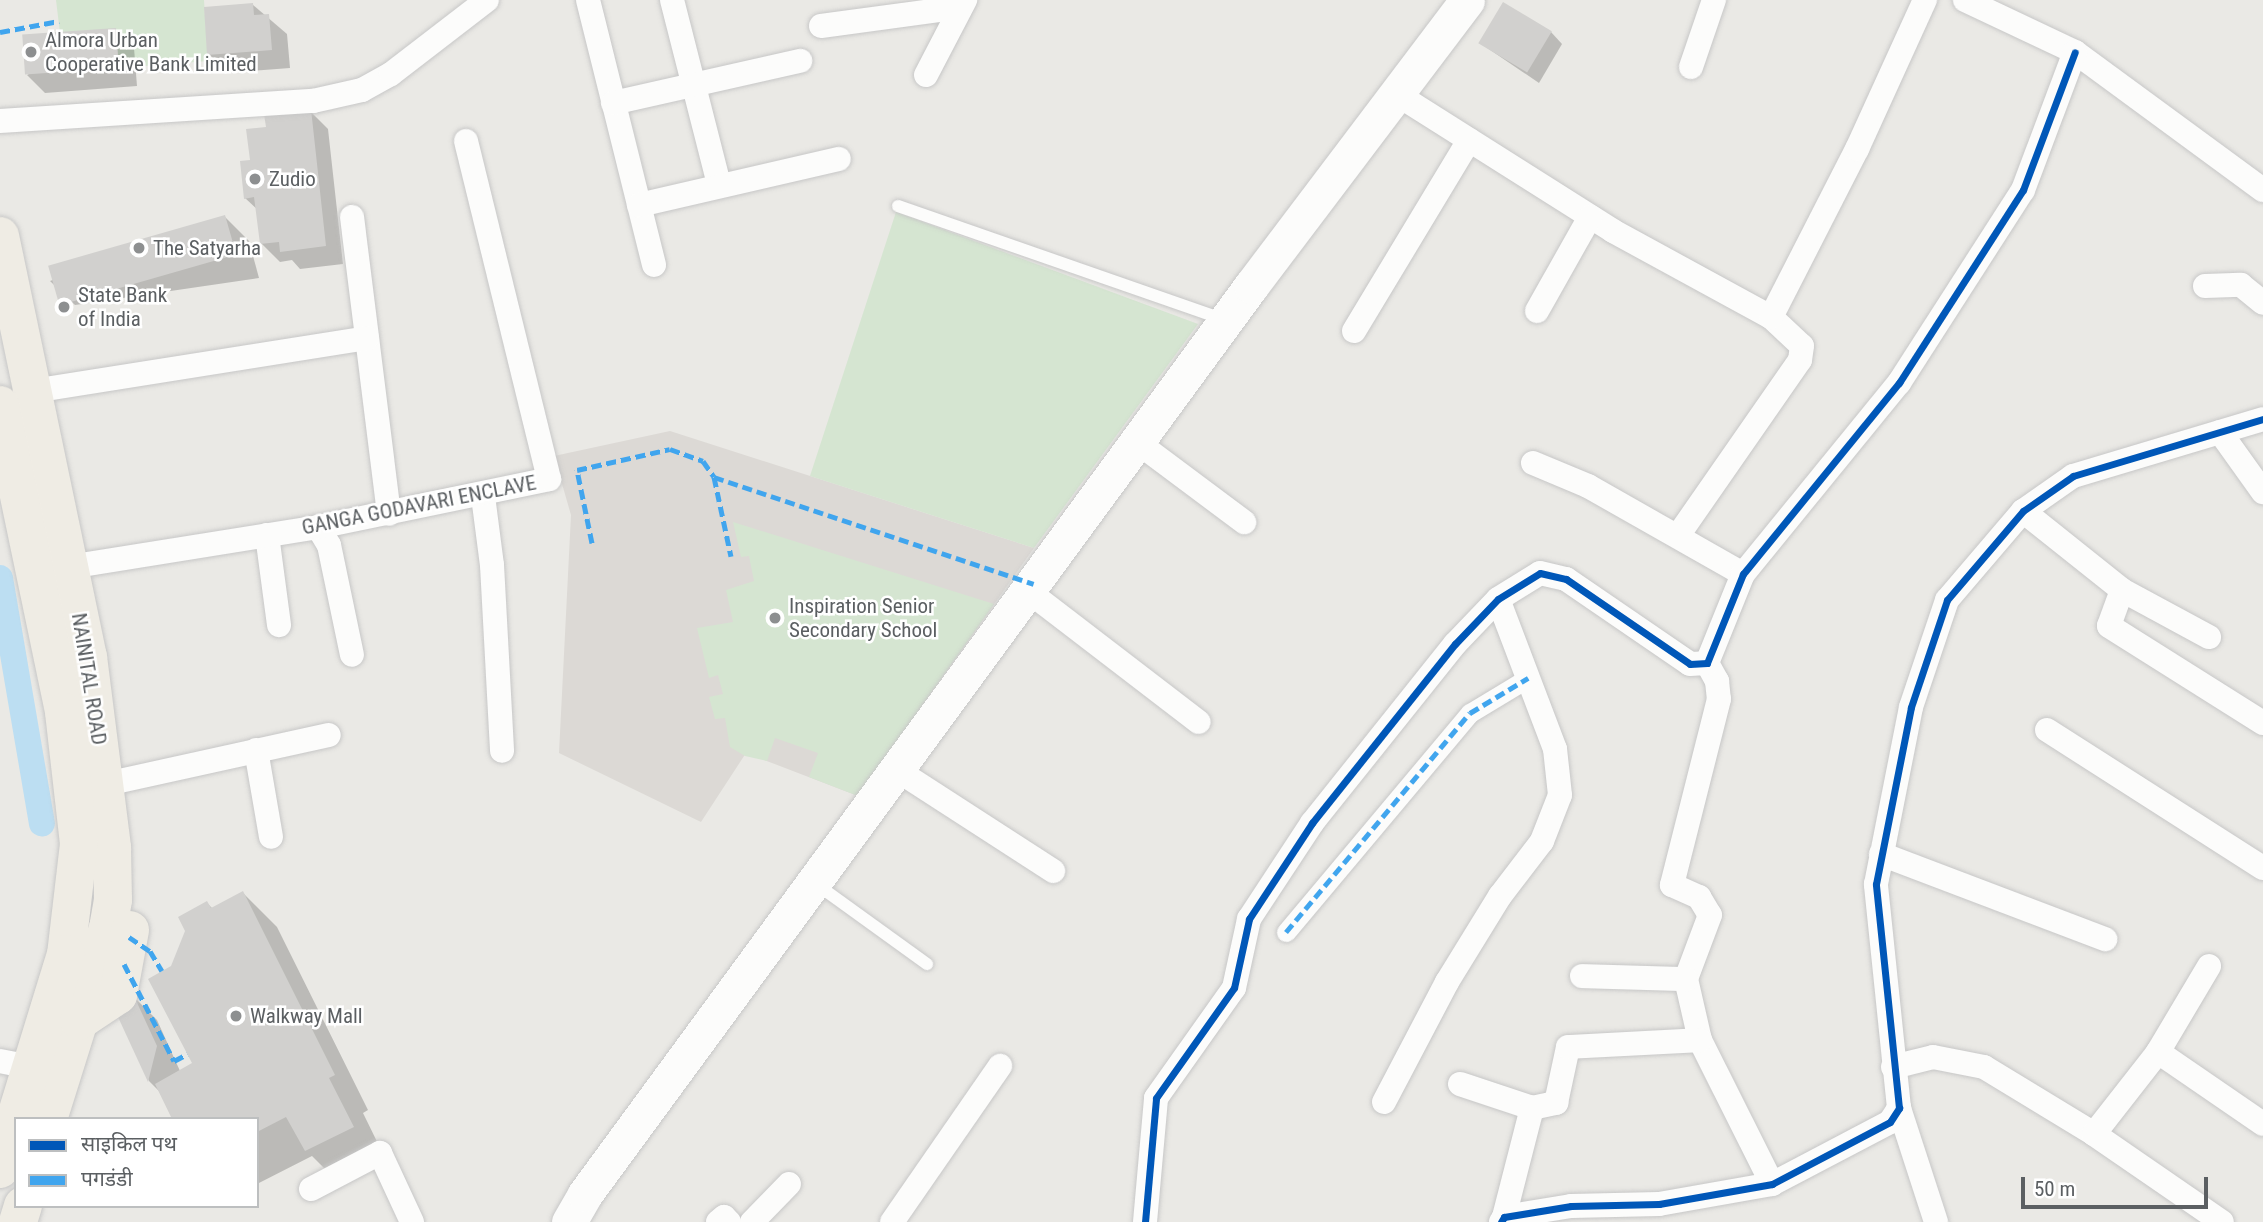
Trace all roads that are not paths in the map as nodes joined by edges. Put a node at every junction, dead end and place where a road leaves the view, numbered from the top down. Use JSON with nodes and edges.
{"nodes":[{"id":1,"x":487,"y":0,"type":"edge"},
{"id":2,"x":588,"y":0,"type":"edge"},
{"id":3,"x":672,"y":0,"type":"edge"},
{"id":4,"x":1466,"y":0,"type":"edge"},
{"id":5,"x":1714,"y":0,"type":"edge"},
{"id":6,"x":1925,"y":0,"type":"edge"},
{"id":7,"x":1965,"y":0,"type":"edge"},
{"id":8,"x":963,"y":4,"type":"edge"},
{"id":9,"x":821,"y":26,"type":"dead end"},
{"id":10,"x":2075,"y":52,"type":"junction"},
{"id":11,"x":800,"y":61,"type":"dead end"},
{"id":12,"x":1690,"y":67,"type":"dead end"},
{"id":13,"x":926,"y":75,"type":"dead end"},
{"id":14,"x":694,"y":85,"type":"junction"},
{"id":15,"x":1395,"y":93,"type":"junction"},
{"id":16,"x":613,"y":103,"type":"junction"},
{"id":17,"x":0,"y":121,"type":"edge"},
{"id":18,"x":1469,"y":140,"type":"junction"},
{"id":19,"x":466,"y":141,"type":"dead end"},
{"id":20,"x":839,"y":159,"type":"dead end"},
{"id":21,"x":719,"y":185,"type":"junction"},
{"id":22,"x":2263,"y":190,"type":"edge"},
{"id":23,"x":639,"y":205,"type":"junction"},
{"id":24,"x":898,"y":206,"type":"dead end"},
{"id":25,"x":352,"y":217,"type":"dead end"},
{"id":26,"x":1590,"y":217,"type":"junction"},
{"id":27,"x":0,"y":236,"type":"edge"},
{"id":28,"x":654,"y":265,"type":"dead end"},
{"id":29,"x":2205,"y":286,"type":"dead end"},
{"id":30,"x":2263,"y":303,"type":"edge"},
{"id":31,"x":1536,"y":311,"type":"dead end"},
{"id":32,"x":1772,"y":317,"type":"junction"},
{"id":33,"x":1226,"y":320,"type":"junction"},
{"id":34,"x":1354,"y":331,"type":"dead end"},
{"id":35,"x":367,"y":338,"type":"junction"},
{"id":36,"x":16,"y":398,"type":"edge"},
{"id":37,"x":2263,"y":419,"type":"edge"},
{"id":38,"x":2220,"y":432,"type":"junction"},
{"id":39,"x":1137,"y":442,"type":"junction"},
{"id":40,"x":1533,"y":463,"type":"dead end"},
{"id":41,"x":2263,"y":492,"type":"edge"},
{"id":42,"x":483,"y":496,"type":"junction"},
{"id":43,"x":2023,"y":511,"type":"junction"},
{"id":44,"x":389,"y":514,"type":"junction"},
{"id":45,"x":1244,"y":522,"type":"dead end"},
{"id":46,"x":318,"y":527,"type":"junction"},
{"id":47,"x":1679,"y":534,"type":"junction"},
{"id":48,"x":267,"y":535,"type":"junction"},
{"id":49,"x":69,"y":566,"type":"junction"},
{"id":50,"x":1743,"y":574,"type":"junction"},
{"id":51,"x":2122,"y":590,"type":"junction"},
{"id":52,"x":1028,"y":591,"type":"junction"},
{"id":53,"x":1498,"y":599,"type":"junction"},
{"id":54,"x":279,"y":625,"type":"dead end"},
{"id":55,"x":2209,"y":637,"type":"dead end"},
{"id":56,"x":352,"y":655,"type":"dead end"},
{"id":57,"x":1707,"y":663,"type":"junction"},
{"id":58,"x":1528,"y":678,"type":"junction"},
{"id":59,"x":1199,"y":723,"type":"dead end"},
{"id":60,"x":2263,"y":723,"type":"edge"},
{"id":61,"x":2047,"y":730,"type":"dead end"},
{"id":62,"x":329,"y":735,"type":"dead end"},
{"id":63,"x":256,"y":750,"type":"junction"},
{"id":64,"x":502,"y":751,"type":"dead end"},
{"id":65,"x":897,"y":770,"type":"junction"},
{"id":66,"x":106,"y":784,"type":"junction"},
{"id":67,"x":271,"y":837,"type":"dead end"},
{"id":68,"x":1881,"y":854,"type":"junction"},
{"id":69,"x":2263,"y":868,"type":"edge"},
{"id":70,"x":1053,"y":871,"type":"dead end"},
{"id":71,"x":815,"y":883,"type":"junction"},
{"id":72,"x":1286,"y":932,"type":"dead end"},
{"id":73,"x":2105,"y":939,"type":"dead end"},
{"id":74,"x":927,"y":964,"type":"dead end"},
{"id":75,"x":2209,"y":966,"type":"dead end"},
{"id":76,"x":1582,"y":976,"type":"dead end"},
{"id":77,"x":1686,"y":979,"type":"junction"},
{"id":78,"x":1700,"y":1040,"type":"junction"},
{"id":79,"x":2158,"y":1052,"type":"junction"},
{"id":80,"x":16,"y":1064,"type":"edge"},
{"id":81,"x":1000,"y":1066,"type":"dead end"},
{"id":82,"x":1893,"y":1067,"type":"junction"},
{"id":83,"x":1460,"y":1084,"type":"dead end"},
{"id":84,"x":1384,"y":1102,"type":"dead end"},
{"id":85,"x":1532,"y":1108,"type":"junction"},
{"id":86,"x":1899,"y":1108,"type":"junction"},
{"id":87,"x":49,"y":1117,"type":"edge"},
{"id":88,"x":2263,"y":1124,"type":"edge"},
{"id":89,"x":2094,"y":1134,"type":"junction"},
{"id":90,"x":0,"y":1170,"type":"edge"},
{"id":91,"x":789,"y":1184,"type":"dead end"},
{"id":92,"x":1772,"y":1184,"type":"junction"},
{"id":93,"x":311,"y":1189,"type":"dead end"},
{"id":94,"x":1503,"y":1219,"type":"edge"},
{"id":95,"x":412,"y":1222,"type":"edge"},
{"id":96,"x":569,"y":1222,"type":"edge"},
{"id":97,"x":718,"y":1222,"type":"edge"},
{"id":98,"x":729,"y":1222,"type":"edge"},
{"id":99,"x":752,"y":1222,"type":"edge"},
{"id":100,"x":892,"y":1222,"type":"edge"},
{"id":101,"x":1145,"y":1222,"type":"edge"},
{"id":102,"x":1936,"y":1222,"type":"edge"},
{"id":103,"x":2222,"y":1222,"type":"edge"}],
"edges":[{"from":1,"to":17,"type":"street"},
{"from":2,"to":16,"type":"street"},
{"from":3,"to":14,"type":"street"},
{"from":4,"to":15,"type":"main road"},
{"from":5,"to":12,"type":"street"},
{"from":6,"to":32,"type":"street"},
{"from":7,"to":10,"type":"street"},
{"from":8,"to":9,"type":"street"},
{"from":8,"to":13,"type":"street"},
{"from":10,"to":22,"type":"street"},
{"from":10,"to":50,"type":"street"},
{"from":11,"to":14,"type":"street"},
{"from":14,"to":16,"type":"street"},
{"from":14,"to":21,"type":"street"},
{"from":15,"to":18,"type":"street"},
{"from":15,"to":33,"type":"main road"},
{"from":16,"to":23,"type":"street"},
{"from":18,"to":26,"type":"street"},
{"from":18,"to":34,"type":"street"},
{"from":19,"to":42,"type":"street","name":"GANGA GODAVARI ENCLAVE"},
{"from":20,"to":21,"type":"street"},
{"from":21,"to":23,"type":"street"},
{"from":23,"to":28,"type":"street"},
{"from":24,"to":33,"type":"lane"},
{"from":25,"to":35,"type":"street"},
{"from":26,"to":31,"type":"street"},
{"from":26,"to":32,"type":"street"},
{"from":27,"to":36,"type":"highway","name":"NAINITAL ROAD"},
{"from":29,"to":30,"type":"street"},
{"from":32,"to":47,"type":"street"},
{"from":33,"to":39,"type":"main road"},
{"from":35,"to":36,"type":"street"},
{"from":35,"to":44,"type":"street"},
{"from":36,"to":49,"type":"highway","name":"NAINITAL ROAD"},
{"from":36,"to":80,"type":"highway","name":"NAINITAL ROAD"},
{"from":37,"to":38,"type":"street"},
{"from":38,"to":41,"type":"street"},
{"from":38,"to":43,"type":"street"},
{"from":39,"to":45,"type":"street"},
{"from":39,"to":52,"type":"main road"},
{"from":40,"to":47,"type":"street"},
{"from":42,"to":44,"type":"street","name":"GANGA GODAVARI ENCLAVE"},
{"from":42,"to":64,"type":"street"},
{"from":43,"to":51,"type":"street"},
{"from":43,"to":68,"type":"street"},
{"from":44,"to":46,"type":"street","name":"GANGA GODAVARI ENCLAVE"},
{"from":46,"to":48,"type":"street","name":"GANGA GODAVARI ENCLAVE"},
{"from":46,"to":56,"type":"street"},
{"from":47,"to":50,"type":"street"},
{"from":48,"to":49,"type":"street","name":"GANGA GODAVARI ENCLAVE"},
{"from":48,"to":54,"type":"street"},
{"from":49,"to":66,"type":"highway","name":"NAINITAL ROAD"},
{"from":50,"to":57,"type":"street"},
{"from":51,"to":55,"type":"street"},
{"from":51,"to":60,"type":"street"},
{"from":52,"to":59,"type":"street"},
{"from":52,"to":65,"type":"main road"},
{"from":53,"to":57,"type":"street"},
{"from":53,"to":58,"type":"street"},
{"from":53,"to":101,"type":"street"},
{"from":57,"to":77,"type":"street"},
{"from":58,"to":72,"type":"street"},
{"from":58,"to":84,"type":"street"},
{"from":61,"to":69,"type":"street"},
{"from":62,"to":63,"type":"street"},
{"from":63,"to":66,"type":"street"},
{"from":63,"to":67,"type":"street"},
{"from":65,"to":70,"type":"street"},
{"from":65,"to":71,"type":"main road"},
{"from":66,"to":87,"type":"highway","name":"NAINITAL ROAD"},
{"from":68,"to":73,"type":"street"},
{"from":68,"to":82,"type":"street"},
{"from":71,"to":74,"type":"lane"},
{"from":71,"to":96,"type":"main road"},
{"from":75,"to":79,"type":"street"},
{"from":76,"to":77,"type":"street"},
{"from":77,"to":78,"type":"street"},
{"from":78,"to":85,"type":"street"},
{"from":78,"to":92,"type":"street"},
{"from":79,"to":88,"type":"street"},
{"from":79,"to":89,"type":"street"},
{"from":80,"to":90,"type":"highway","name":"NAINITAL ROAD"},
{"from":81,"to":100,"type":"street"},
{"from":82,"to":86,"type":"street"},
{"from":82,"to":89,"type":"street"},
{"from":83,"to":85,"type":"street"},
{"from":85,"to":94,"type":"street"},
{"from":86,"to":92,"type":"street"},
{"from":86,"to":102,"type":"street"},
{"from":89,"to":103,"type":"street"},
{"from":91,"to":99,"type":"street"},
{"from":92,"to":94,"type":"street"},
{"from":93,"to":95,"type":"street"},
{"from":97,"to":98,"type":"street"}]}
